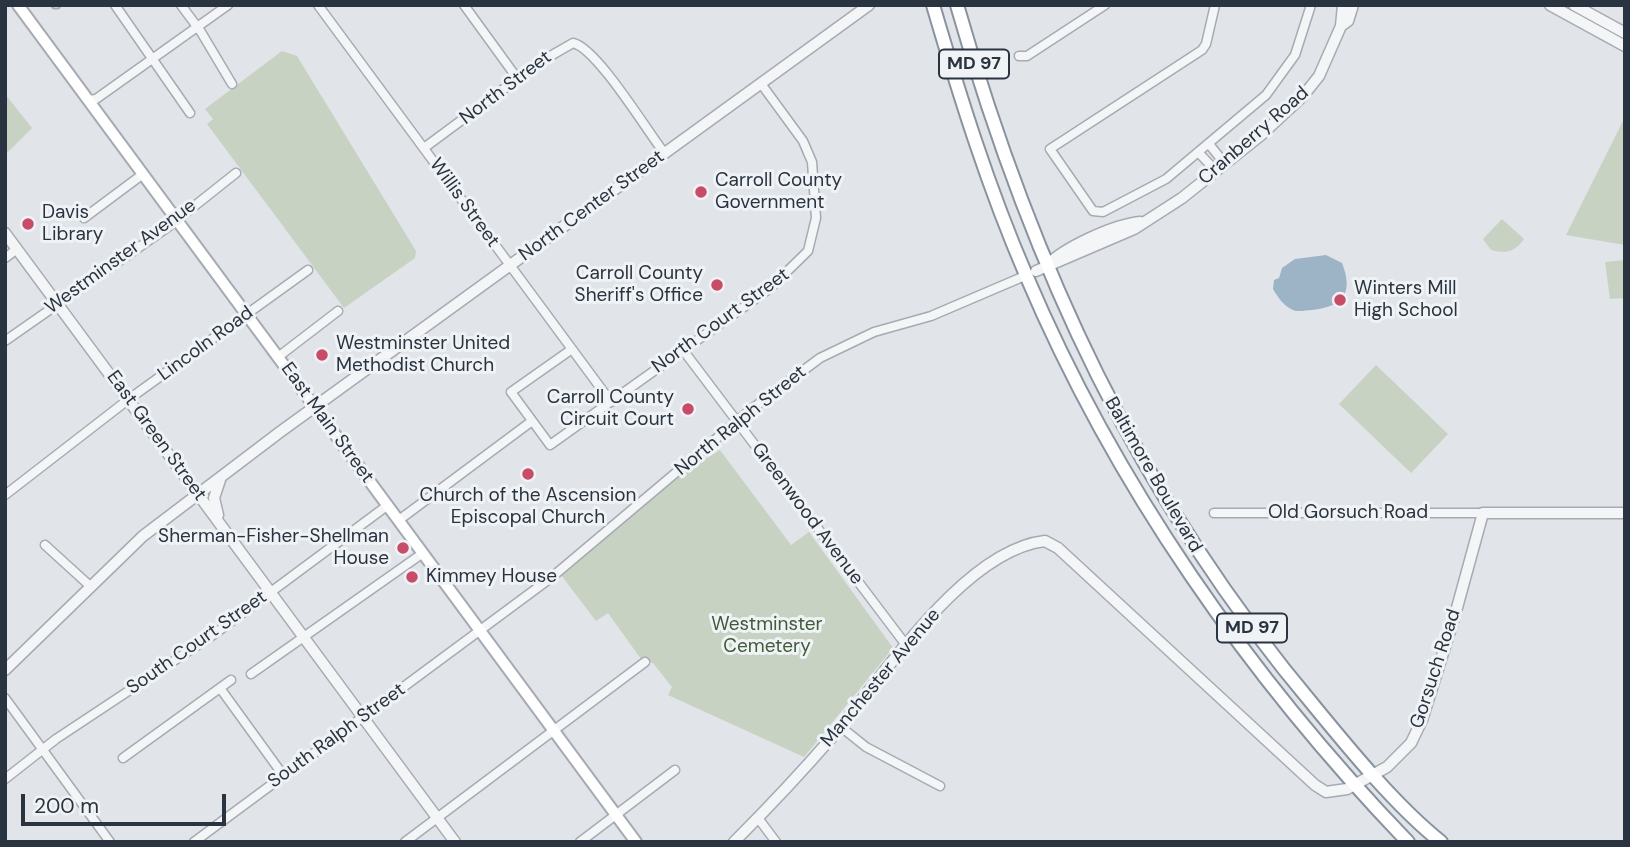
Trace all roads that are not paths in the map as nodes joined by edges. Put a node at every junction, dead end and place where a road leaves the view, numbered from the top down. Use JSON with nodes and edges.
{"nodes":[{"id":1,"x":18,"y":5,"type":"edge"},
{"id":2,"x":116,"y":5,"type":"edge"},
{"id":3,"x":181,"y":5,"type":"edge"},
{"id":4,"x":229,"y":5,"type":"edge"},
{"id":5,"x":318,"y":5,"type":"edge"},
{"id":6,"x":464,"y":5,"type":"edge"},
{"id":7,"x":869,"y":5,"type":"edge"},
{"id":8,"x":933,"y":5,"type":"edge"},
{"id":9,"x":957,"y":5,"type":"edge"},
{"id":10,"x":1105,"y":5,"type":"edge"},
{"id":11,"x":1215,"y":5,"type":"edge"},
{"id":12,"x":1311,"y":5,"type":"edge"},
{"id":13,"x":1343,"y":5,"type":"edge"},
{"id":14,"x":1353,"y":5,"type":"edge"},
{"id":15,"x":1550,"y":5,"type":"edge"},
{"id":16,"x":1574,"y":5,"type":"edge"},
{"id":17,"x":1341,"y":26,"type":"junction"},
{"id":18,"x":198,"y":27,"type":"junction"},
{"id":19,"x":1625,"y":33,"type":"edge"},
{"id":20,"x":1625,"y":46,"type":"edge"},
{"id":21,"x":1019,"y":56,"type":"dead end"},
{"id":22,"x":153,"y":58,"type":"junction"},
{"id":23,"x":517,"y":78,"type":"junction"},
{"id":24,"x":232,"y":84,"type":"dead end"},
{"id":25,"x":762,"y":85,"type":"junction"},
{"id":26,"x":89,"y":100,"type":"junction"},
{"id":27,"x":190,"y":113,"type":"dead end"},
{"id":28,"x":1209,"y":145,"type":"junction"},
{"id":29,"x":424,"y":148,"type":"junction"},
{"id":30,"x":1198,"y":152,"type":"junction"},
{"id":31,"x":664,"y":154,"type":"junction"},
{"id":32,"x":1225,"y":164,"type":"junction"},
{"id":33,"x":1216,"y":171,"type":"junction"},
{"id":34,"x":236,"y":173,"type":"dead end"},
{"id":35,"x":143,"y":174,"type":"junction"},
{"id":36,"x":84,"y":218,"type":"dead end"},
{"id":37,"x":176,"y":219,"type":"junction"},
{"id":38,"x":5,"y":233,"type":"edge"},
{"id":39,"x":17,"y":249,"type":"junction"},
{"id":40,"x":5,"y":258,"type":"edge"},
{"id":41,"x":510,"y":266,"type":"junction"},
{"id":42,"x":308,"y":270,"type":"dead end"},
{"id":43,"x":1036,"y":271,"type":"junction"},
{"id":44,"x":58,"y":303,"type":"junction"},
{"id":45,"x":338,"y":311,"type":"dead end"},
{"id":46,"x":247,"y":314,"type":"junction"},
{"id":47,"x":5,"y":341,"type":"edge"},
{"id":48,"x":572,"y":349,"type":"junction"},
{"id":49,"x":683,"y":350,"type":"junction"},
{"id":50,"x":278,"y":357,"type":"junction"},
{"id":51,"x":129,"y":399,"type":"junction"},
{"id":52,"x":611,"y":401,"type":"junction"},
{"id":53,"x":316,"y":407,"type":"junction"},
{"id":54,"x":533,"y":421,"type":"junction"},
{"id":55,"x":738,"y":421,"type":"junction"},
{"id":56,"x":225,"y":474,"type":"junction"},
{"id":57,"x":198,"y":494,"type":"junction"},
{"id":58,"x":5,"y":495,"type":"edge"},
{"id":59,"x":388,"y":505,"type":"junction"},
{"id":60,"x":1214,"y":513,"type":"dead end"},
{"id":61,"x":1483,"y":513,"type":"junction"},
{"id":62,"x":1512,"y":513,"type":"junction"},
{"id":63,"x":1625,"y":513,"type":"edge"},
{"id":64,"x":399,"y":520,"type":"junction"},
{"id":65,"x":228,"y":534,"type":"junction"},
{"id":66,"x":1476,"y":539,"type":"junction"},
{"id":67,"x":1045,"y":541,"type":"joint"},
{"id":68,"x":46,"y":545,"type":"dead end"},
{"id":69,"x":423,"y":553,"type":"junction"},
{"id":70,"x":89,"y":585,"type":"junction"},
{"id":71,"x":272,"y":592,"type":"junction"},
{"id":72,"x":480,"y":630,"type":"junction"},
{"id":73,"x":305,"y":638,"type":"junction"},
{"id":74,"x":906,"y":645,"type":"junction"},
{"id":75,"x":645,"y":662,"type":"dead end"},
{"id":76,"x":5,"y":670,"type":"edge"},
{"id":77,"x":251,"y":674,"type":"dead end"},
{"id":78,"x":231,"y":680,"type":"dead end"},
{"id":79,"x":220,"y":688,"type":"junction"},
{"id":80,"x":5,"y":698,"type":"edge"},
{"id":81,"x":363,"y":716,"type":"junction"},
{"id":82,"x":841,"y":727,"type":"junction"},
{"id":83,"x":553,"y":730,"type":"junction"},
{"id":84,"x":43,"y":749,"type":"junction"},
{"id":85,"x":123,"y":758,"type":"dead end"},
{"id":86,"x":675,"y":770,"type":"dead end"},
{"id":87,"x":283,"y":775,"type":"junction"},
{"id":88,"x":1374,"y":775,"type":"junction"},
{"id":89,"x":5,"y":779,"type":"edge"},
{"id":90,"x":1356,"y":785,"type":"junction"},
{"id":91,"x":940,"y":786,"type":"dead end"},
{"id":92,"x":616,"y":815,"type":"junction"},
{"id":93,"x":437,"y":817,"type":"junction"},
{"id":94,"x":758,"y":817,"type":"junction"},
{"id":95,"x":110,"y":842,"type":"edge"},
{"id":96,"x":194,"y":842,"type":"edge"},
{"id":97,"x":405,"y":842,"type":"edge"},
{"id":98,"x":455,"y":842,"type":"edge"},
{"id":99,"x":580,"y":842,"type":"edge"},
{"id":100,"x":636,"y":842,"type":"edge"},
{"id":101,"x":734,"y":842,"type":"edge"},
{"id":102,"x":776,"y":842,"type":"edge"},
{"id":103,"x":1409,"y":842,"type":"edge"},
{"id":104,"x":1441,"y":842,"type":"edge"}],
"edges":[{"from":1,"to":26,"type":"main road","name":"East Main Street"},
{"from":2,"to":22,"type":"street"},
{"from":3,"to":18,"type":"street"},
{"from":4,"to":18,"type":"street"},
{"from":5,"to":29,"type":"street","name":"Willis Street"},
{"from":6,"to":23,"type":"street"},
{"from":7,"to":25,"type":"street","name":"North Center Street"},
{"from":8,"to":43,"type":"highway","name":"Baltimore Boulevard","number":"MD 97"},
{"from":9,"to":43,"type":"highway","name":"Baltimore Boulevard","number":"MD 97"},
{"from":10,"to":21,"type":"street"},
{"from":11,"to":30,"type":"street"},
{"from":12,"to":28,"type":"street"},
{"from":13,"to":17,"type":"street","name":"Cranberry Road"},
{"from":14,"to":17,"type":"street","name":"Cranberry Road"},
{"from":15,"to":20,"type":"street"},
{"from":16,"to":19,"type":"street"},
{"from":17,"to":32,"type":"street","name":"Cranberry Road"},
{"from":18,"to":22,"type":"street"},
{"from":18,"to":24,"type":"street"},
{"from":22,"to":26,"type":"street"},
{"from":22,"to":27,"type":"street"},
{"from":23,"to":29,"type":"street","name":"North Street"},
{"from":23,"to":31,"type":"street","name":"North Street"},
{"from":25,"to":31,"type":"street","name":"North Center Street"},
{"from":25,"to":49,"type":"street","name":"North Court Street"},
{"from":26,"to":35,"type":"main road","name":"East Main Street"},
{"from":28,"to":30,"type":"street"},
{"from":28,"to":32,"type":"street"},
{"from":29,"to":41,"type":"street","name":"Willis Street"},
{"from":30,"to":33,"type":"street"},
{"from":31,"to":41,"type":"street","name":"North Center Street"},
{"from":32,"to":33,"type":"street","name":"Cranberry Road"},
{"from":33,"to":43,"type":"street","name":"Cranberry Road"},
{"from":34,"to":37,"type":"street","name":"Westminster Avenue"},
{"from":35,"to":36,"type":"street"},
{"from":35,"to":37,"type":"main road","name":"East Main Street"},
{"from":37,"to":44,"type":"street","name":"Westminster Avenue"},
{"from":37,"to":46,"type":"main road","name":"East Main Street"},
{"from":38,"to":39,"type":"street","name":"East Green Street"},
{"from":39,"to":40,"type":"street"},
{"from":39,"to":44,"type":"street","name":"East Green Street"},
{"from":41,"to":48,"type":"street","name":"Willis Street"},
{"from":41,"to":53,"type":"street","name":"North Center Street"},
{"from":42,"to":46,"type":"street","name":"Lincoln Road"},
{"from":43,"to":55,"type":"street","name":"North Ralph Street"},
{"from":43,"to":88,"type":"highway","name":"Baltimore Boulevard","number":"MD 97"},
{"from":43,"to":90,"type":"highway","name":"Baltimore Boulevard","number":"MD 97"},
{"from":44,"to":47,"type":"street","name":"Westminster Avenue"},
{"from":44,"to":51,"type":"street","name":"East Green Street"},
{"from":45,"to":50,"type":"street"},
{"from":46,"to":50,"type":"main road","name":"East Main Street"},
{"from":46,"to":51,"type":"street","name":"Lincoln Road"},
{"from":48,"to":52,"type":"street","name":"Willis Street"},
{"from":48,"to":54,"type":"street"},
{"from":49,"to":52,"type":"street","name":"North Court Street"},
{"from":49,"to":55,"type":"street","name":"Greenwood Avenue"},
{"from":50,"to":53,"type":"main road","name":"East Main Street"},
{"from":51,"to":57,"type":"street","name":"East Green Street"},
{"from":51,"to":58,"type":"street","name":"Lincoln Road"},
{"from":52,"to":54,"type":"street","name":"North Court Street"},
{"from":53,"to":56,"type":"street","name":"North Center Street"},
{"from":53,"to":59,"type":"main road","name":"East Main Street"},
{"from":54,"to":64,"type":"street"},
{"from":55,"to":72,"type":"street","name":"North Ralph Street"},
{"from":55,"to":74,"type":"street","name":"Greenwood Avenue"},
{"from":56,"to":57,"type":"street","name":"North Center Street"},
{"from":56,"to":65,"type":"street"},
{"from":57,"to":65,"type":"street","name":"East Green Street"},
{"from":57,"to":70,"type":"street","name":"North Center Street"},
{"from":59,"to":64,"type":"main road","name":"East Main Street"},
{"from":59,"to":71,"type":"street","name":"South Court Street"},
{"from":60,"to":61,"type":"street","name":"Old Gorsuch Road"},
{"from":61,"to":62,"type":"street"},
{"from":61,"to":66,"type":"street","name":"Gorsuch Road"},
{"from":62,"to":63,"type":"street"},
{"from":62,"to":66,"type":"street"},
{"from":64,"to":69,"type":"main road","name":"East Main Street"},
{"from":65,"to":71,"type":"street","name":"East Green Street"},
{"from":66,"to":88,"type":"street","name":"Gorsuch Road"},
{"from":67,"to":74,"type":"street","name":"Manchester Avenue"},
{"from":67,"to":90,"type":"street","name":"Gorsuch Road"},
{"from":68,"to":70,"type":"street"},
{"from":69,"to":72,"type":"main road","name":"East Main Street"},
{"from":69,"to":73,"type":"street"},
{"from":70,"to":76,"type":"street","name":"North Center Street"},
{"from":71,"to":73,"type":"street","name":"East Green Street"},
{"from":71,"to":84,"type":"street","name":"South Court Street"},
{"from":72,"to":81,"type":"street","name":"South Ralph Street"},
{"from":72,"to":83,"type":"main road","name":"East Main Street"},
{"from":73,"to":77,"type":"street"},
{"from":73,"to":81,"type":"street","name":"East Green Street"},
{"from":74,"to":82,"type":"street","name":"Manchester Avenue"},
{"from":75,"to":83,"type":"street"},
{"from":78,"to":79,"type":"street"},
{"from":79,"to":85,"type":"street"},
{"from":79,"to":87,"type":"street"},
{"from":80,"to":84,"type":"street"},
{"from":81,"to":87,"type":"street","name":"South Ralph Street"},
{"from":81,"to":93,"type":"street","name":"East Green Street"},
{"from":82,"to":91,"type":"street"},
{"from":82,"to":94,"type":"street","name":"Manchester Avenue"},
{"from":83,"to":92,"type":"main road","name":"East Main Street"},
{"from":83,"to":93,"type":"street"},
{"from":84,"to":89,"type":"street","name":"South Court Street"},
{"from":84,"to":95,"type":"street"},
{"from":86,"to":92,"type":"street"},
{"from":87,"to":96,"type":"street","name":"South Ralph Street"},
{"from":88,"to":90,"type":"street","name":"Gorsuch Road"},
{"from":88,"to":104,"type":"highway","name":"Baltimore Boulevard","number":"MD 97"},
{"from":90,"to":103,"type":"highway","name":"Baltimore Boulevard","number":"MD 97"},
{"from":92,"to":99,"type":"street"},
{"from":92,"to":100,"type":"main road","name":"East Main Street"},
{"from":93,"to":97,"type":"street"},
{"from":93,"to":98,"type":"street","name":"East Green Street"},
{"from":94,"to":101,"type":"street","name":"Manchester Avenue"},
{"from":94,"to":102,"type":"street"}]}
